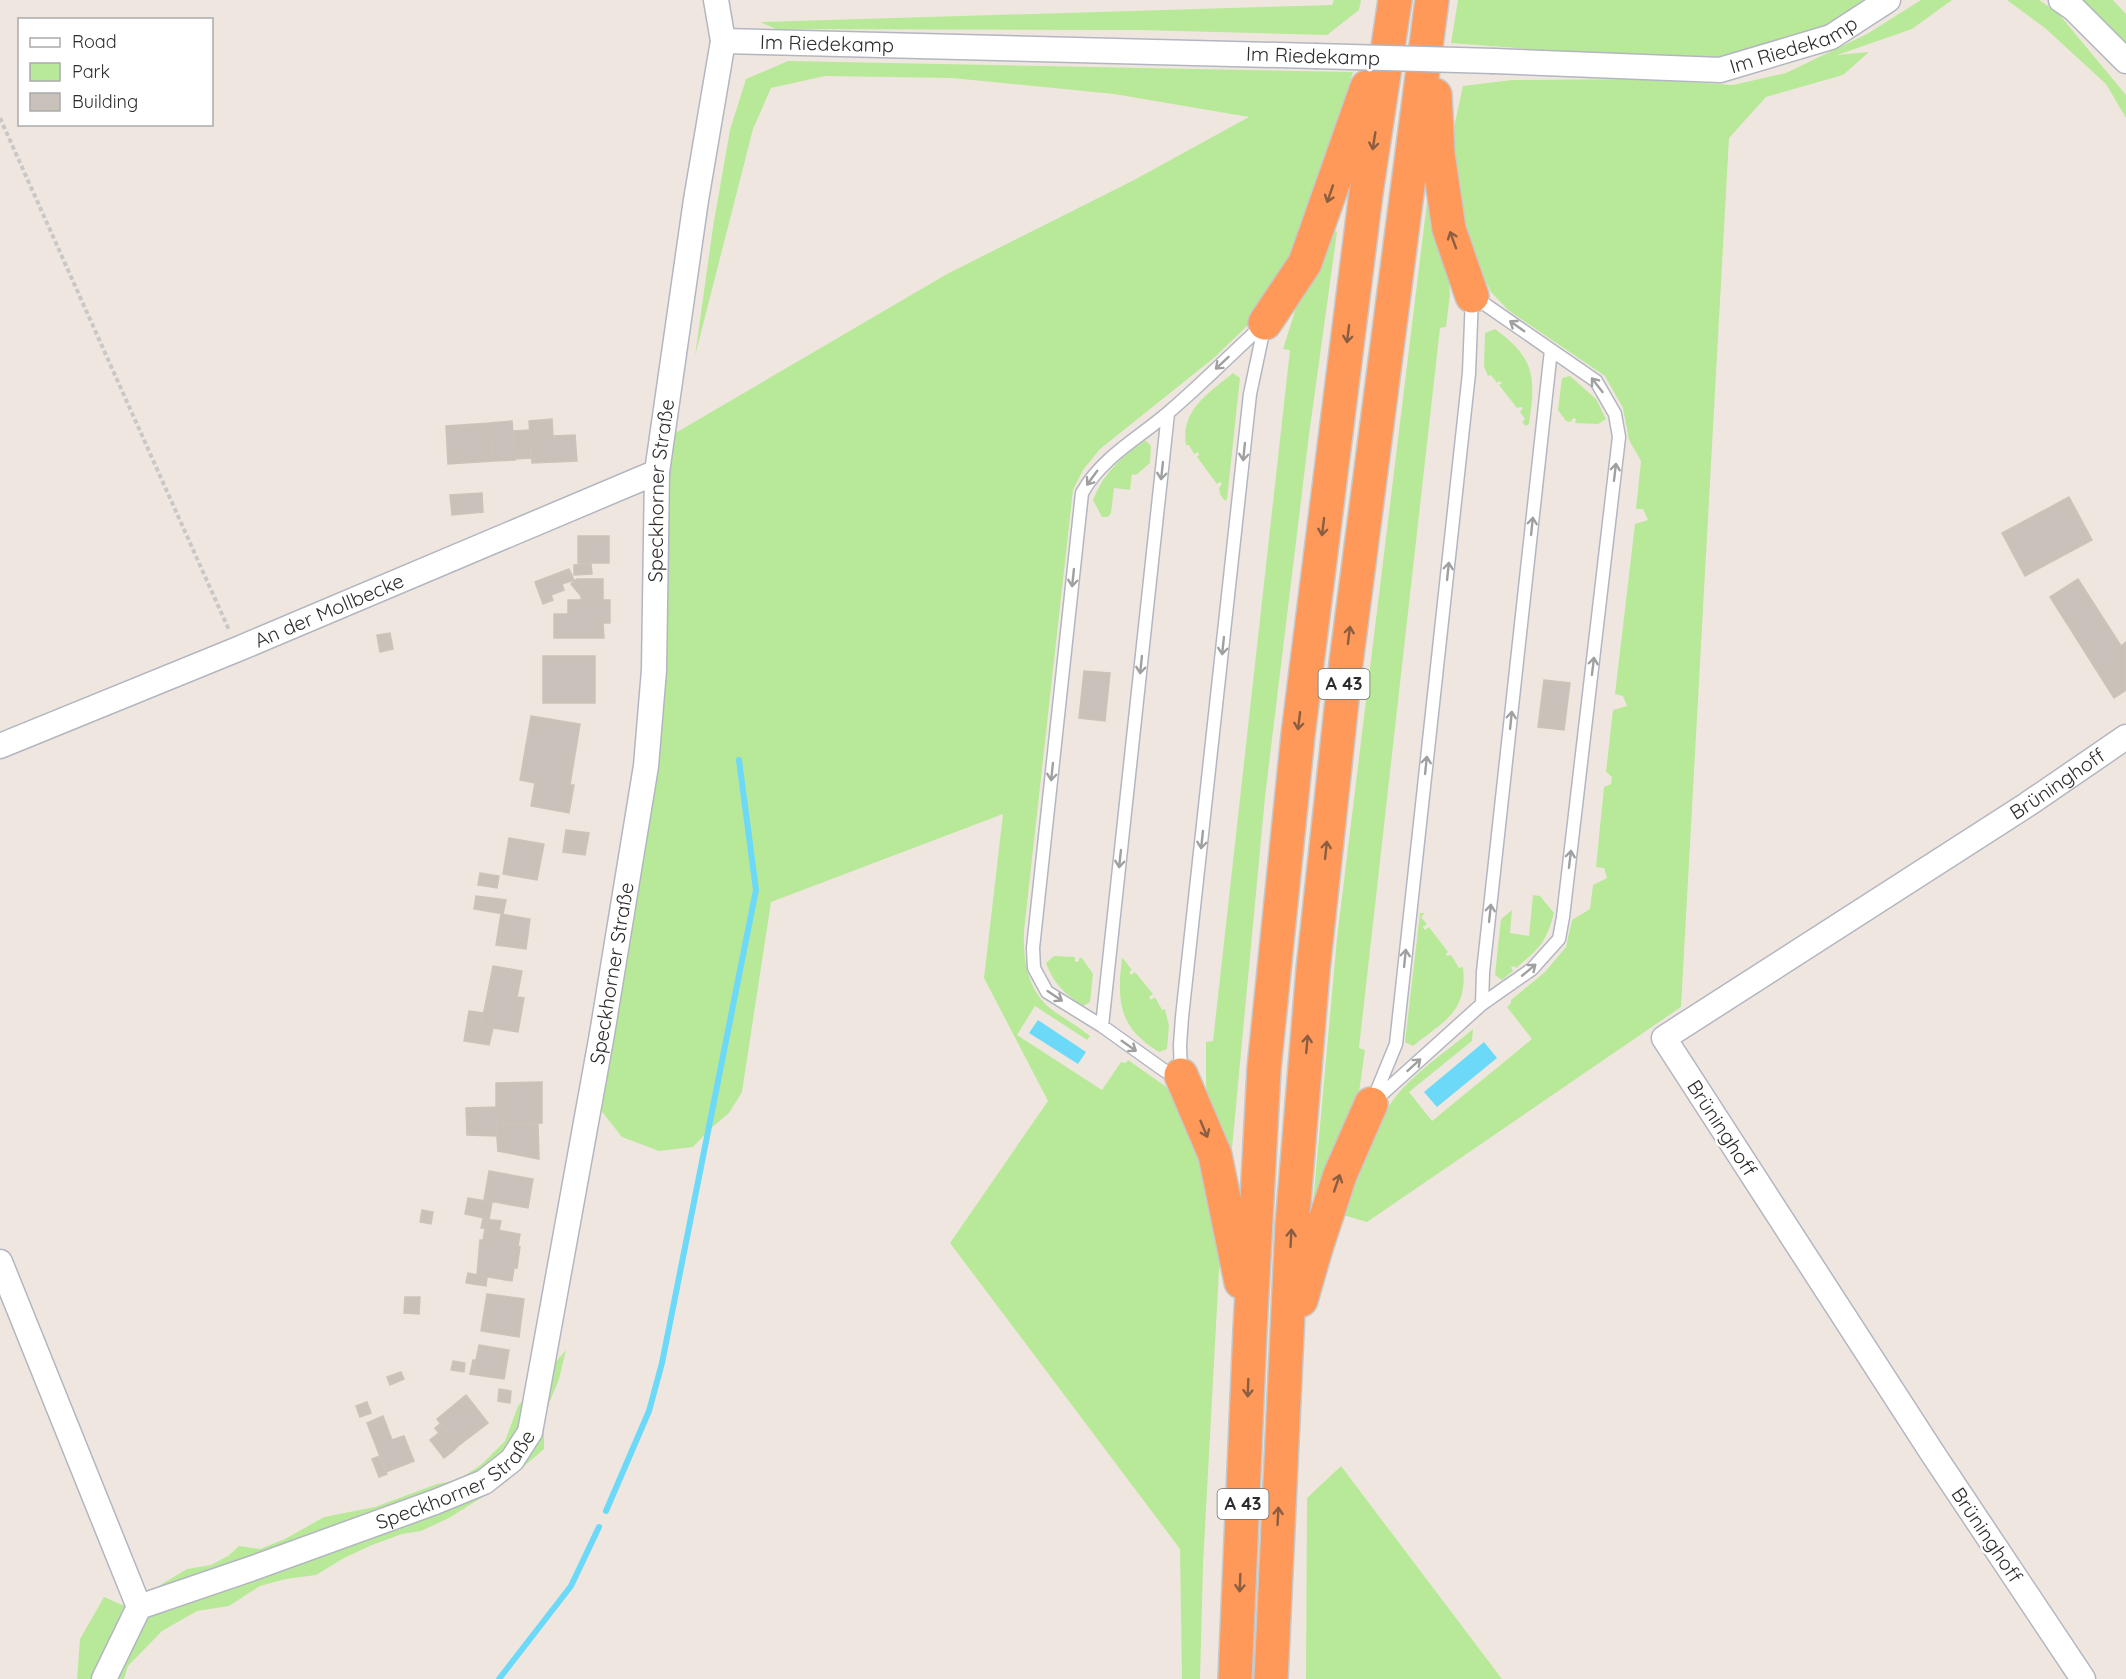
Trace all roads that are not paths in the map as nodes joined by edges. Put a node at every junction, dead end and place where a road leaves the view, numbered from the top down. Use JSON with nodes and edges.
{"nodes":[{"id":1,"x":716,"y":0,"type":"edge"},
{"id":2,"x":1887,"y":0,"type":"edge"},
{"id":3,"x":2061,"y":0,"type":"edge"},
{"id":4,"x":1431,"y":5,"type":"edge"},
{"id":5,"x":1394,"y":10,"type":"edge"},
{"id":6,"x":723,"y":41,"type":"junction"},
{"id":7,"x":2126,"y":61,"type":"edge"},
{"id":8,"x":1472,"y":296,"type":"junction"},
{"id":9,"x":1264,"y":323,"type":"junction"},
{"id":10,"x":1551,"y":350,"type":"junction"},
{"id":11,"x":1168,"y":413,"type":"junction"},
{"id":12,"x":657,"y":472,"type":"junction"},
{"id":13,"x":2126,"y":737,"type":"edge"},
{"id":14,"x":0,"y":746,"type":"edge"},
{"id":15,"x":1482,"y":1004,"type":"junction"},
{"id":16,"x":1102,"y":1026,"type":"junction"},
{"id":17,"x":1181,"y":1075,"type":"junction"},
{"id":18,"x":1371,"y":1104,"type":"junction"},
{"id":19,"x":0,"y":1262,"type":"edge"},
{"id":20,"x":1250,"y":1330,"type":"junction"},
{"id":21,"x":1285,"y":1359,"type":"junction"},
{"id":22,"x":139,"y":1607,"type":"junction"},
{"id":23,"x":104,"y":1679,"type":"edge"},
{"id":24,"x":1235,"y":1679,"type":"edge"},
{"id":25,"x":1271,"y":1679,"type":"edge"},
{"id":26,"x":2083,"y":1679,"type":"edge"}],
"edges":[{"from":1,"to":6,"type":"street","name":"Speckhorner Straße"},
{"from":2,"to":6,"type":"street","name":"Im Riedekamp","bridge":true},
{"from":3,"to":7,"type":"street"},
{"from":8,"to":4,"type":"highway","one_way":true},
{"from":21,"to":4,"type":"highway","number":"A 43","one_way":true},
{"from":5,"to":9,"type":"highway","one_way":true},
{"from":5,"to":20,"type":"highway","number":"A 43","one_way":true},
{"from":6,"to":12,"type":"street","name":"Speckhorner Straße"},
{"from":10,"to":8,"type":"lane","one_way":true},
{"from":18,"to":8,"type":"lane","one_way":true},
{"from":9,"to":11,"type":"lane","one_way":true},
{"from":9,"to":17,"type":"lane","one_way":true},
{"from":15,"to":10,"type":"lane","one_way":true},
{"from":15,"to":10,"type":"lane","one_way":true},
{"from":11,"to":16,"type":"lane","one_way":true},
{"from":11,"to":16,"type":"lane","one_way":true},
{"from":12,"to":14,"type":"street","name":"An der Mollbecke"},
{"from":12,"to":22,"type":"street","name":"Speckhorner Straße"},
{"from":13,"to":26,"type":"street","name":"Brüninghoff"},
{"from":18,"to":15,"type":"lane","one_way":true},
{"from":16,"to":17,"type":"lane","one_way":true},
{"from":17,"to":20,"type":"highway","one_way":true},
{"from":21,"to":18,"type":"highway","one_way":true},
{"from":19,"to":22,"type":"street"},
{"from":20,"to":24,"type":"highway","number":"A 43","one_way":true},
{"from":25,"to":21,"type":"highway","number":"A 43","one_way":true},
{"from":22,"to":23,"type":"street"}]}
